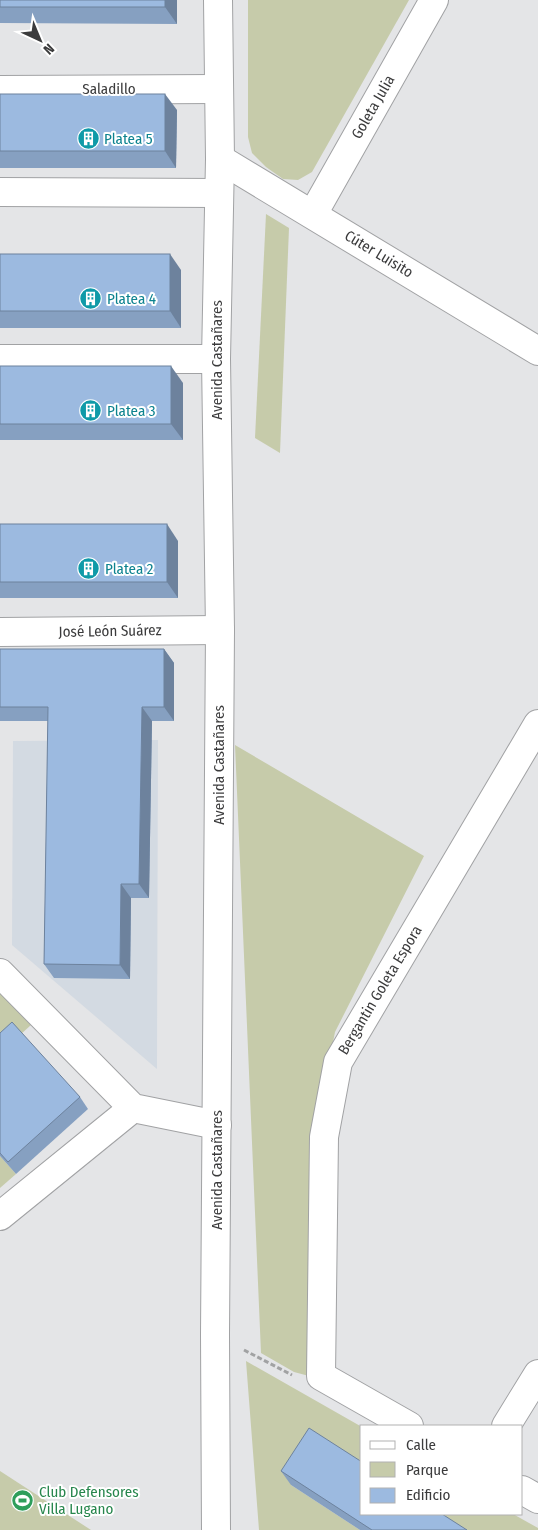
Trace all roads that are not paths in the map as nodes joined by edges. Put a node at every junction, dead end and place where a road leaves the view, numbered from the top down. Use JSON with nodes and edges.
{"nodes":[{"id":1,"x":218,"y":0,"type":"edge"},
{"id":2,"x":434,"y":0,"type":"edge"},
{"id":3,"x":218,"y":89,"type":"junction"},
{"id":4,"x":0,"y":90,"type":"edge"},
{"id":5,"x":220,"y":159,"type":"junction"},
{"id":6,"x":0,"y":192,"type":"edge"},
{"id":7,"x":218,"y":193,"type":"junction"},
{"id":8,"x":313,"y":214,"type":"junction"},
{"id":9,"x":538,"y":351,"type":"edge"},
{"id":10,"x":0,"y":359,"type":"edge"},
{"id":11,"x":216,"y":360,"type":"junction"},
{"id":12,"x":220,"y":630,"type":"junction"},
{"id":13,"x":0,"y":632,"type":"edge"},
{"id":14,"x":538,"y":724,"type":"edge"},
{"id":15,"x":0,"y":973,"type":"edge"},
{"id":16,"x":133,"y":1108,"type":"junction"},
{"id":17,"x":217,"y":1125,"type":"junction"},
{"id":18,"x":0,"y":1216,"type":"edge"},
{"id":19,"x":538,"y":1374,"type":"edge"},
{"id":20,"x":407,"y":1425,"type":"edge"},
{"id":21,"x":507,"y":1425,"type":"edge"},
{"id":22,"x":523,"y":1491,"type":"edge"},
{"id":23,"x":538,"y":1499,"type":"edge"},
{"id":24,"x":216,"y":1530,"type":"edge"}],
"edges":[{"from":1,"to":3,"type":"street","name":"Avenida Castañares"},
{"from":2,"to":8,"type":"street","name":"Goleta Julia"},
{"from":3,"to":4,"type":"street","name":"Saladillo"},
{"from":3,"to":5,"type":"street","name":"Avenida Castañares"},
{"from":5,"to":7,"type":"street","name":"Avenida Castañares"},
{"from":5,"to":8,"type":"street","name":"Cúter Luisito"},
{"from":6,"to":7,"type":"street"},
{"from":7,"to":11,"type":"street","name":"Avenida Castañares"},
{"from":8,"to":9,"type":"street","name":"Cúter Luisito"},
{"from":10,"to":11,"type":"street"},
{"from":11,"to":12,"type":"street","name":"Avenida Castañares"},
{"from":12,"to":13,"type":"street","name":"José León Suárez"},
{"from":12,"to":17,"type":"street","name":"Avenida Castañares"},
{"from":14,"to":20,"type":"street","name":"Bergantin Goleta Espora"},
{"from":15,"to":16,"type":"street"},
{"from":16,"to":17,"type":"street"},
{"from":16,"to":18,"type":"street"},
{"from":17,"to":24,"type":"street","name":"Avenida Castañares"},
{"from":19,"to":21,"type":"street"},
{"from":22,"to":23,"type":"street"}]}
